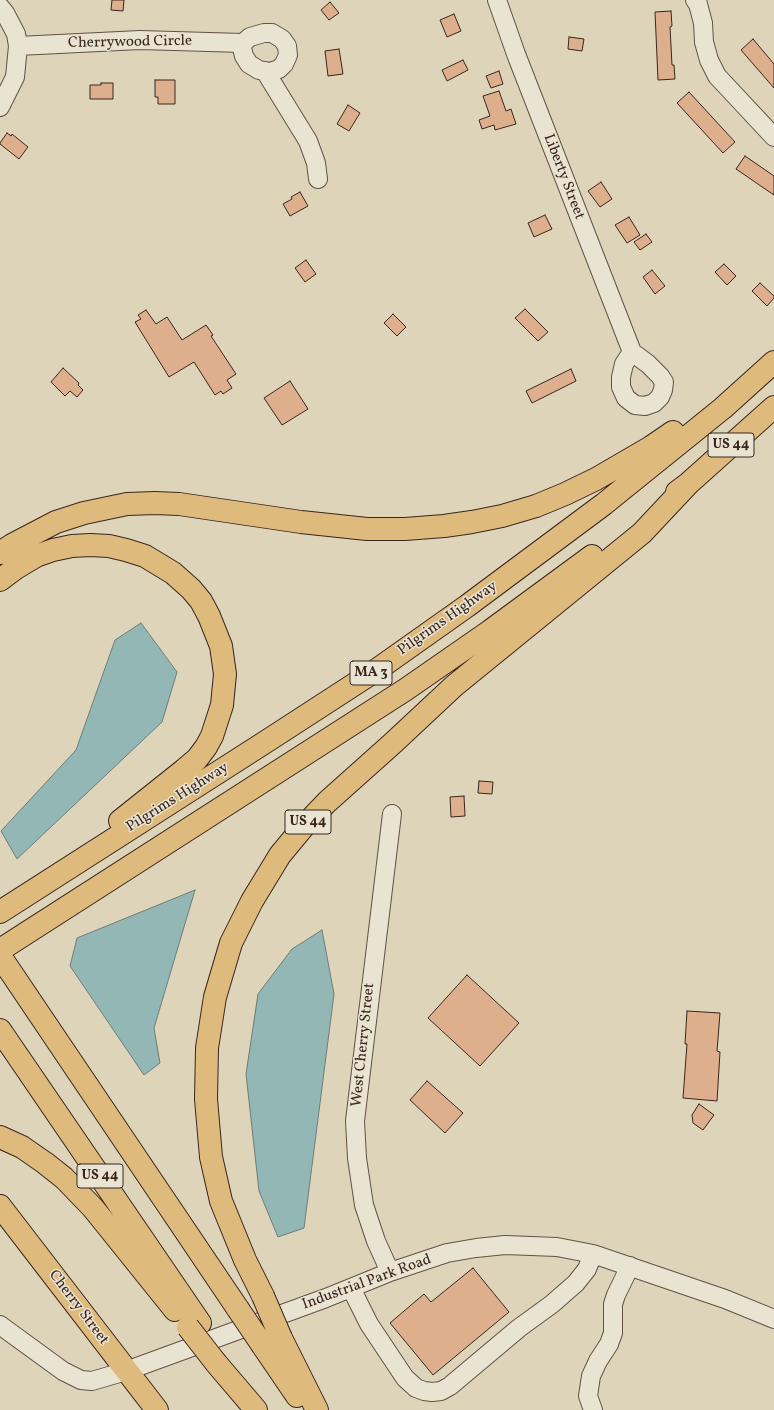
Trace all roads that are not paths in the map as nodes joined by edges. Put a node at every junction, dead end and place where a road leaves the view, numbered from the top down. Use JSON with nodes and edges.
{"nodes":[{"id":1,"x":497,"y":0,"type":"edge"},
{"id":2,"x":695,"y":0,"type":"edge"},
{"id":3,"x":0,"y":7,"type":"edge"},
{"id":4,"x":243,"y":43,"type":"junction"},
{"id":5,"x":18,"y":46,"type":"junction"},
{"id":6,"x":265,"y":71,"type":"junction"},
{"id":7,"x":0,"y":107,"type":"edge"},
{"id":8,"x":774,"y":137,"type":"edge"},
{"id":9,"x":318,"y":179,"type":"dead end"},
{"id":10,"x":632,"y":352,"type":"dead end"},
{"id":11,"x":774,"y":362,"type":"edge"},
{"id":12,"x":774,"y":407,"type":"edge"},
{"id":13,"x":723,"y":408,"type":"junction"},
{"id":14,"x":689,"y":483,"type":"junction"},
{"id":15,"x":0,"y":553,"type":"edge"},
{"id":16,"x":0,"y":580,"type":"edge"},
{"id":17,"x":392,"y":814,"type":"dead end"},
{"id":18,"x":89,"y":855,"type":"junction"},
{"id":19,"x":0,"y":912,"type":"edge"},
{"id":20,"x":0,"y":950,"type":"edge"},
{"id":21,"x":0,"y":956,"type":"edge"},
{"id":22,"x":0,"y":1030,"type":"edge"},
{"id":23,"x":0,"y":1137,"type":"edge"},
{"id":24,"x":0,"y":1206,"type":"edge"},
{"id":25,"x":593,"y":1254,"type":"junction"},
{"id":26,"x":623,"y":1264,"type":"junction"},
{"id":27,"x":390,"y":1272,"type":"junction"},
{"id":28,"x":350,"y":1288,"type":"junction"},
{"id":29,"x":774,"y":1319,"type":"edge"},
{"id":30,"x":0,"y":1325,"type":"edge"},
{"id":31,"x":194,"y":1325,"type":"junction"},
{"id":32,"x":272,"y":1342,"type":"junction"},
{"id":33,"x":222,"y":1361,"type":"junction"},
{"id":34,"x":126,"y":1371,"type":"junction"},
{"id":35,"x":157,"y":1410,"type":"edge"},
{"id":36,"x":256,"y":1410,"type":"edge"},
{"id":37,"x":260,"y":1410,"type":"edge"},
{"id":38,"x":307,"y":1410,"type":"edge"},
{"id":39,"x":317,"y":1410,"type":"edge"},
{"id":40,"x":593,"y":1410,"type":"edge"}],
"edges":[{"from":1,"to":10,"type":"street","name":"Liberty Street"},
{"from":2,"to":8,"type":"street"},
{"from":3,"to":5,"type":"street"},
{"from":4,"to":5,"type":"street","name":"Cherrywood Circle"},
{"from":4,"to":6,"type":"street"},
{"from":4,"to":6,"type":"street","name":"Cherrywood Circle"},
{"from":5,"to":7,"type":"street"},
{"from":6,"to":9,"type":"street"},
{"from":11,"to":13,"type":"main road","name":"Pilgrims Highway","number":"US 44"},
{"from":12,"to":14,"type":"main road","name":"Pilgrims Highway","number":"US 44"},
{"from":13,"to":15,"type":"main road","number":"US 44"},
{"from":13,"to":18,"type":"main road","name":"Pilgrims Highway","number":"MA 3"},
{"from":14,"to":20,"type":"main road","name":"Pilgrims Highway","number":"MA 3"},
{"from":14,"to":32,"type":"main road","number":"US 44","bridge":true},
{"from":16,"to":18,"type":"main road"},
{"from":17,"to":27,"type":"street","name":"West Cherry Street"},
{"from":18,"to":19,"type":"main road","name":"Pilgrims Highway","number":"MA 3"},
{"from":21,"to":32,"type":"main road","bridge":true},
{"from":22,"to":31,"type":"main road","number":"US 44"},
{"from":23,"to":31,"type":"main road"},
{"from":24,"to":34,"type":"main road","name":"Cherry Street"},
{"from":25,"to":26,"type":"street","name":"Industrial Park Road"},
{"from":25,"to":27,"type":"street","name":"Industrial Park Road"},
{"from":25,"to":28,"type":"street"},
{"from":26,"to":29,"type":"street","name":"Industrial Park Road"},
{"from":26,"to":40,"type":"street"},
{"from":27,"to":28,"type":"street","name":"Industrial Park Road"},
{"from":28,"to":34,"type":"street","name":"Industrial Park Road"},
{"from":30,"to":34,"type":"street","name":"Industrial Park Road"},
{"from":31,"to":33,"type":"main road","bridge":true},
{"from":32,"to":38,"type":"main road"},
{"from":32,"to":39,"type":"main road","number":"US 44"},
{"from":33,"to":36,"type":"main road"},
{"from":33,"to":37,"type":"main road"},
{"from":34,"to":35,"type":"main road","name":"Cherry Street"}]}
